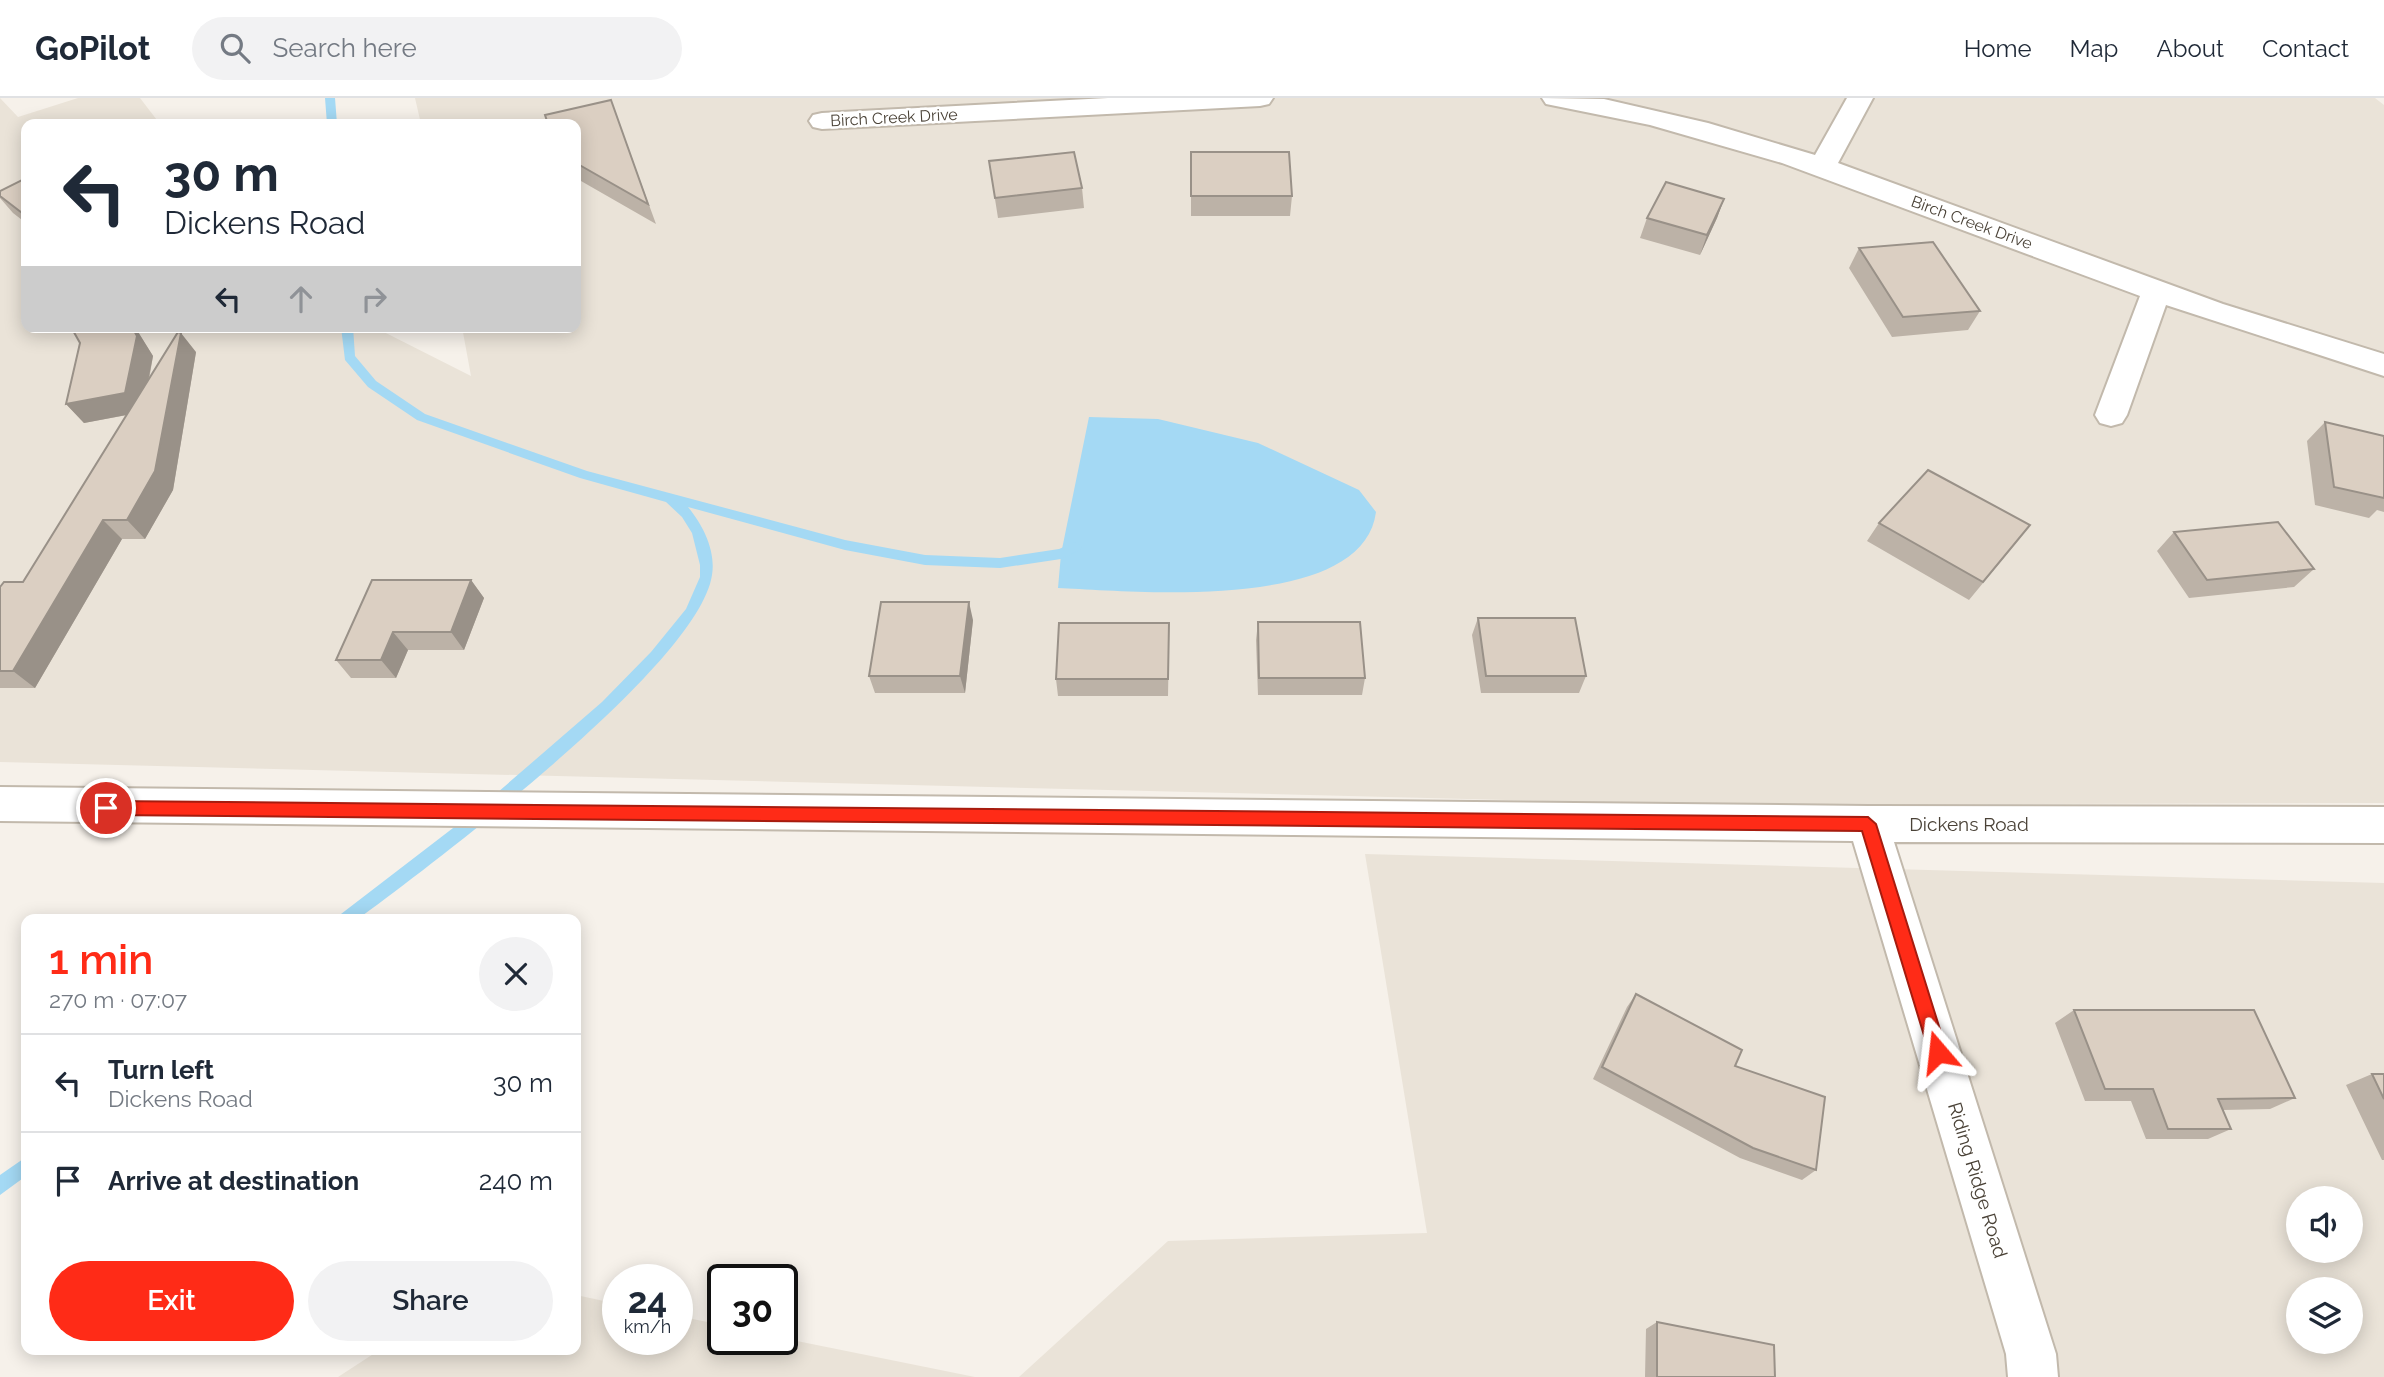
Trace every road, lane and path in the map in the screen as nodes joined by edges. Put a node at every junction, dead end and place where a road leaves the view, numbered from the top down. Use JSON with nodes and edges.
{"nodes":[{"id":1,"x":1259,"y":98,"type":"edge"},
{"id":2,"x":1555,"y":98,"type":"edge"},
{"id":3,"x":1860,"y":98,"type":"edge"},
{"id":4,"x":822,"y":121,"type":"dead end"},
{"id":5,"x":1822,"y":166,"type":"junction"},
{"id":6,"x":2157,"y":290,"type":"junction"},
{"id":7,"x":2384,"y":365,"type":"edge"},
{"id":8,"x":2111,"y":415,"type":"dead end"},
{"id":9,"x":0,"y":804,"type":"edge"},
{"id":10,"x":1868,"y":824,"type":"junction"},
{"id":11,"x":2384,"y":825,"type":"edge"},
{"id":12,"x":2033,"y":1377,"type":"edge"}],
"edges":[{"from":1,"to":4,"type":"street","name":"Birch Creek Drive"},
{"from":2,"to":5,"type":"street","name":"Birch Creek Drive"},
{"from":3,"to":5,"type":"street"},
{"from":5,"to":6,"type":"street","name":"Birch Creek Drive"},
{"from":6,"to":7,"type":"street","name":"Birch Creek Drive"},
{"from":6,"to":8,"type":"street"},
{"from":9,"to":10,"type":"street","name":"Dickens Road"},
{"from":10,"to":11,"type":"street","name":"Dickens Road"},
{"from":10,"to":12,"type":"street","name":"Riding Ridge Road"}]}
